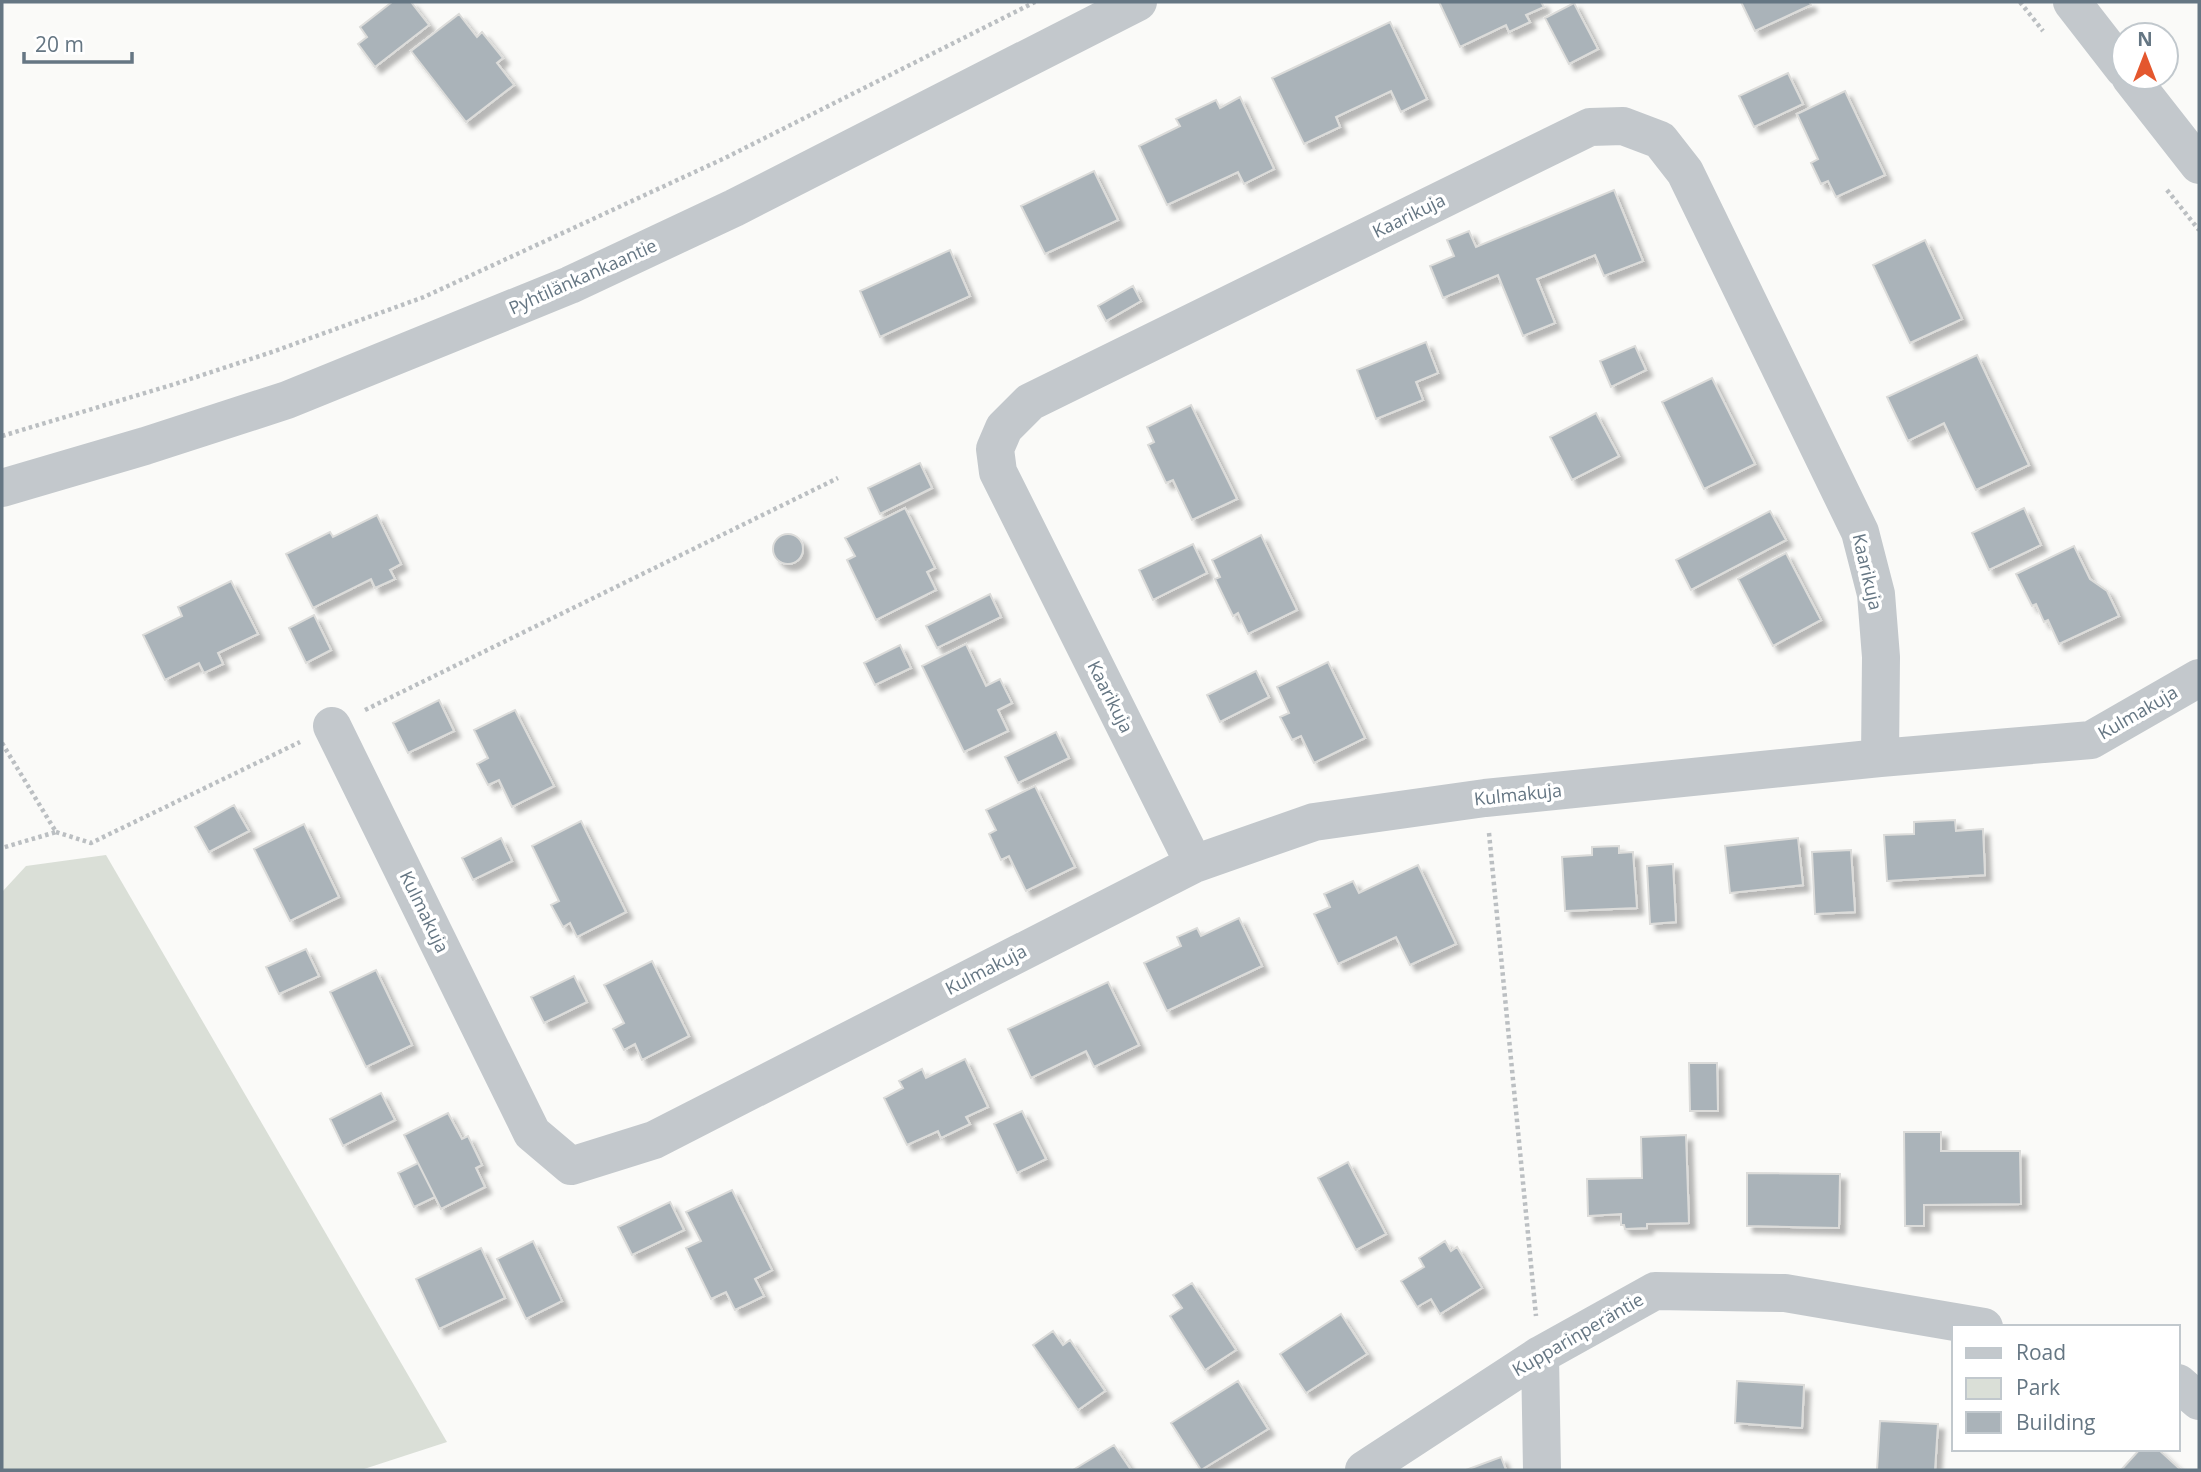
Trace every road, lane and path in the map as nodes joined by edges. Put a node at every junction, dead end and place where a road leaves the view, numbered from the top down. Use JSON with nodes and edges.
{"nodes":[{"id":1,"x":1035,"y":2,"type":"edge"},
{"id":2,"x":1138,"y":2,"type":"edge"},
{"id":3,"x":2072,"y":2,"type":"edge"},
{"id":4,"x":2110,"y":51,"type":"edge"},
{"id":5,"x":2141,"y":91,"type":"edge"},
{"id":6,"x":2199,"y":166,"type":"edge"},
{"id":7,"x":2,"y":436,"type":"edge"},
{"id":8,"x":838,"y":478,"type":"dead end"},
{"id":9,"x":2,"y":488,"type":"edge"},
{"id":10,"x":2199,"y":678,"type":"edge"},
{"id":11,"x":332,"y":726,"type":"junction"},
{"id":12,"x":2,"y":743,"type":"edge"},
{"id":13,"x":1880,"y":758,"type":"junction"},
{"id":14,"x":1485,"y":798,"type":"junction"},
{"id":15,"x":57,"y":832,"type":"junction"},
{"id":16,"x":2,"y":848,"type":"edge"},
{"id":17,"x":1194,"y":864,"type":"junction"},
{"id":18,"x":1972,"y":1325,"type":"edge"},
{"id":19,"x":1540,"y":1355,"type":"junction"},
{"id":20,"x":2180,"y":1385,"type":"edge"},
{"id":21,"x":2199,"y":1401,"type":"edge"},
{"id":22,"x":1364,"y":1470,"type":"edge"},
{"id":23,"x":1542,"y":1470,"type":"edge"}],
"edges":[{"from":1,"to":7,"type":"path"},
{"from":2,"to":9,"type":"street","name":"Pyhtilänkankaantie"},
{"from":3,"to":4,"type":"street"},
{"from":5,"to":6,"type":"street"},
{"from":8,"to":11,"type":"path"},
{"from":10,"to":13,"type":"street","name":"Kulmakuja"},
{"from":11,"to":15,"type":"path"},
{"from":11,"to":17,"type":"street","name":"Kulmakuja"},
{"from":12,"to":15,"type":"path"},
{"from":13,"to":14,"type":"street","name":"Kulmakuja"},
{"from":13,"to":17,"type":"street","name":"Kaarikuja"},
{"from":14,"to":17,"type":"street","name":"Kulmakuja"},
{"from":14,"to":19,"type":"path"},
{"from":15,"to":16,"type":"path"},
{"from":18,"to":19,"type":"street","name":"Kupparinperäntie"},
{"from":19,"to":22,"type":"street","name":"Kupparinperäntie"},
{"from":19,"to":23,"type":"street"},
{"from":20,"to":21,"type":"street"}]}
